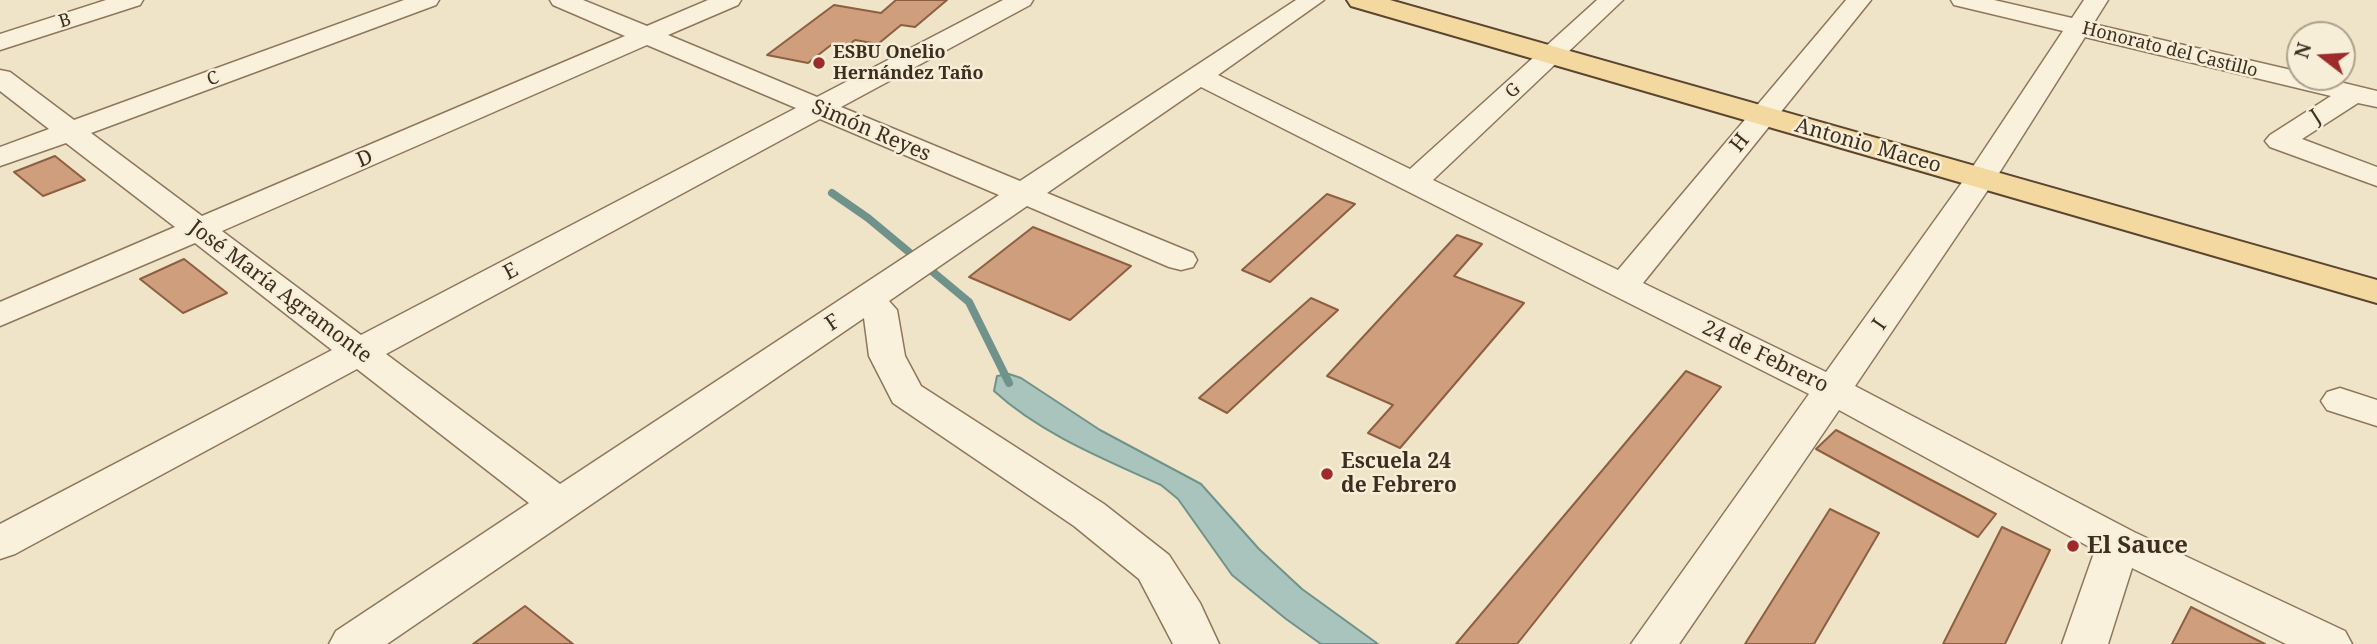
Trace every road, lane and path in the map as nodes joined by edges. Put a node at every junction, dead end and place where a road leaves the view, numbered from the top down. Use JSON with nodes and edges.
{"nodes":[{"id":1,"x":131,"y":0,"type":"edge"},
{"id":2,"x":427,"y":0,"type":"edge"},
{"id":3,"x":562,"y":0,"type":"edge"},
{"id":4,"x":729,"y":0,"type":"edge"},
{"id":5,"x":1021,"y":0,"type":"edge"},
{"id":6,"x":1312,"y":0,"type":"edge"},
{"id":7,"x":1360,"y":0,"type":"edge"},
{"id":8,"x":1611,"y":0,"type":"edge"},
{"id":9,"x":1858,"y":0,"type":"edge"},
{"id":10,"x":1964,"y":0,"type":"edge"},
{"id":11,"x":2088,"y":14,"type":"edge"},
{"id":12,"x":648,"y":37,"type":"junction"},
{"id":13,"x":0,"y":42,"type":"edge"},
{"id":14,"x":1553,"y":55,"type":"junction"},
{"id":15,"x":1199,"y":76,"type":"junction"},
{"id":16,"x":0,"y":78,"type":"edge"},
{"id":17,"x":2365,"y":97,"type":"edge"},
{"id":18,"x":819,"y":108,"type":"junction"},
{"id":19,"x":1762,"y":116,"type":"junction"},
{"id":20,"x":68,"y":132,"type":"junction"},
{"id":21,"x":0,"y":157,"type":"edge"},
{"id":22,"x":2377,"y":177,"type":"edge"},
{"id":23,"x":1981,"y":178,"type":"junction"},
{"id":24,"x":1414,"y":181,"type":"junction"},
{"id":25,"x":1022,"y":195,"type":"junction"},
{"id":26,"x":200,"y":230,"type":"junction"},
{"id":27,"x":1181,"y":261,"type":"dead end"},
{"id":28,"x":1622,"y":287,"type":"junction"},
{"id":29,"x":2377,"y":292,"type":"edge"},
{"id":30,"x":874,"y":295,"type":"junction"},
{"id":31,"x":0,"y":315,"type":"edge"},
{"id":32,"x":360,"y":353,"type":"junction"},
{"id":33,"x":1834,"y":391,"type":"junction"},
{"id":34,"x":2340,"y":401,"type":"dead end"},
{"id":35,"x":2377,"y":414,"type":"edge"},
{"id":36,"x":561,"y":506,"type":"junction"},
{"id":37,"x":0,"y":543,"type":"edge"},
{"id":38,"x":2119,"y":543,"type":"junction"},
{"id":39,"x":2322,"y":642,"type":"edge"},
{"id":40,"x":352,"y":644,"type":"edge"},
{"id":41,"x":1196,"y":644,"type":"edge"},
{"id":42,"x":1654,"y":644,"type":"edge"},
{"id":43,"x":2085,"y":644,"type":"edge"}],
"edges":[{"from":1,"to":13,"type":"street","name":"B"},
{"from":2,"to":20,"type":"street","name":"C"},
{"from":3,"to":12,"type":"street","name":"Simón Reyes"},
{"from":4,"to":12,"type":"street","name":"D"},
{"from":5,"to":18,"type":"street","name":"E"},
{"from":6,"to":15,"type":"street","name":"F"},
{"from":7,"to":14,"type":"main road","name":"Antonio Maceo"},
{"from":8,"to":14,"type":"street","name":"G"},
{"from":9,"to":19,"type":"street","name":"H"},
{"from":10,"to":11,"type":"street","name":"Honorato del Castillo"},
{"from":11,"to":17,"type":"street","name":"Honorato del Castillo"},
{"from":11,"to":23,"type":"street","name":"I"},
{"from":12,"to":18,"type":"street","name":"Simón Reyes"},
{"from":12,"to":26,"type":"street","name":"D"},
{"from":14,"to":19,"type":"main road","name":"Antonio Maceo"},
{"from":14,"to":24,"type":"street","name":"G"},
{"from":15,"to":24,"type":"street","name":"24 de Febrero"},
{"from":15,"to":25,"type":"street","name":"F"},
{"from":16,"to":20,"type":"street","name":"José María Agramonte"},
{"from":17,"to":22,"type":"street","name":"J"},
{"from":18,"to":25,"type":"street","name":"Simón Reyes"},
{"from":18,"to":32,"type":"street","name":"E"},
{"from":19,"to":23,"type":"main road","name":"Antonio Maceo"},
{"from":19,"to":28,"type":"street","name":"H"},
{"from":20,"to":21,"type":"street","name":"C"},
{"from":20,"to":26,"type":"street","name":"José María Agramonte"},
{"from":23,"to":29,"type":"main road","name":"Antonio Maceo"},
{"from":23,"to":33,"type":"street","name":"I"},
{"from":24,"to":28,"type":"street","name":"24 de Febrero"},
{"from":25,"to":27,"type":"street","name":"Simón Reyes"},
{"from":25,"to":30,"type":"street","name":"F"},
{"from":26,"to":31,"type":"street","name":"D"},
{"from":26,"to":32,"type":"street","name":"José María Agramonte"},
{"from":28,"to":33,"type":"street","name":"24 de Febrero"},
{"from":30,"to":36,"type":"street","name":"F"},
{"from":30,"to":41,"type":"street"},
{"from":32,"to":36,"type":"street","name":"José María Agramonte"},
{"from":32,"to":37,"type":"street","name":"E"},
{"from":33,"to":38,"type":"street","name":"24 de Febrero"},
{"from":33,"to":42,"type":"street","name":"I"},
{"from":34,"to":35,"type":"street"},
{"from":36,"to":40,"type":"street","name":"F"},
{"from":38,"to":39,"type":"street","name":"24 de Febrero"},
{"from":38,"to":43,"type":"street"}]}
